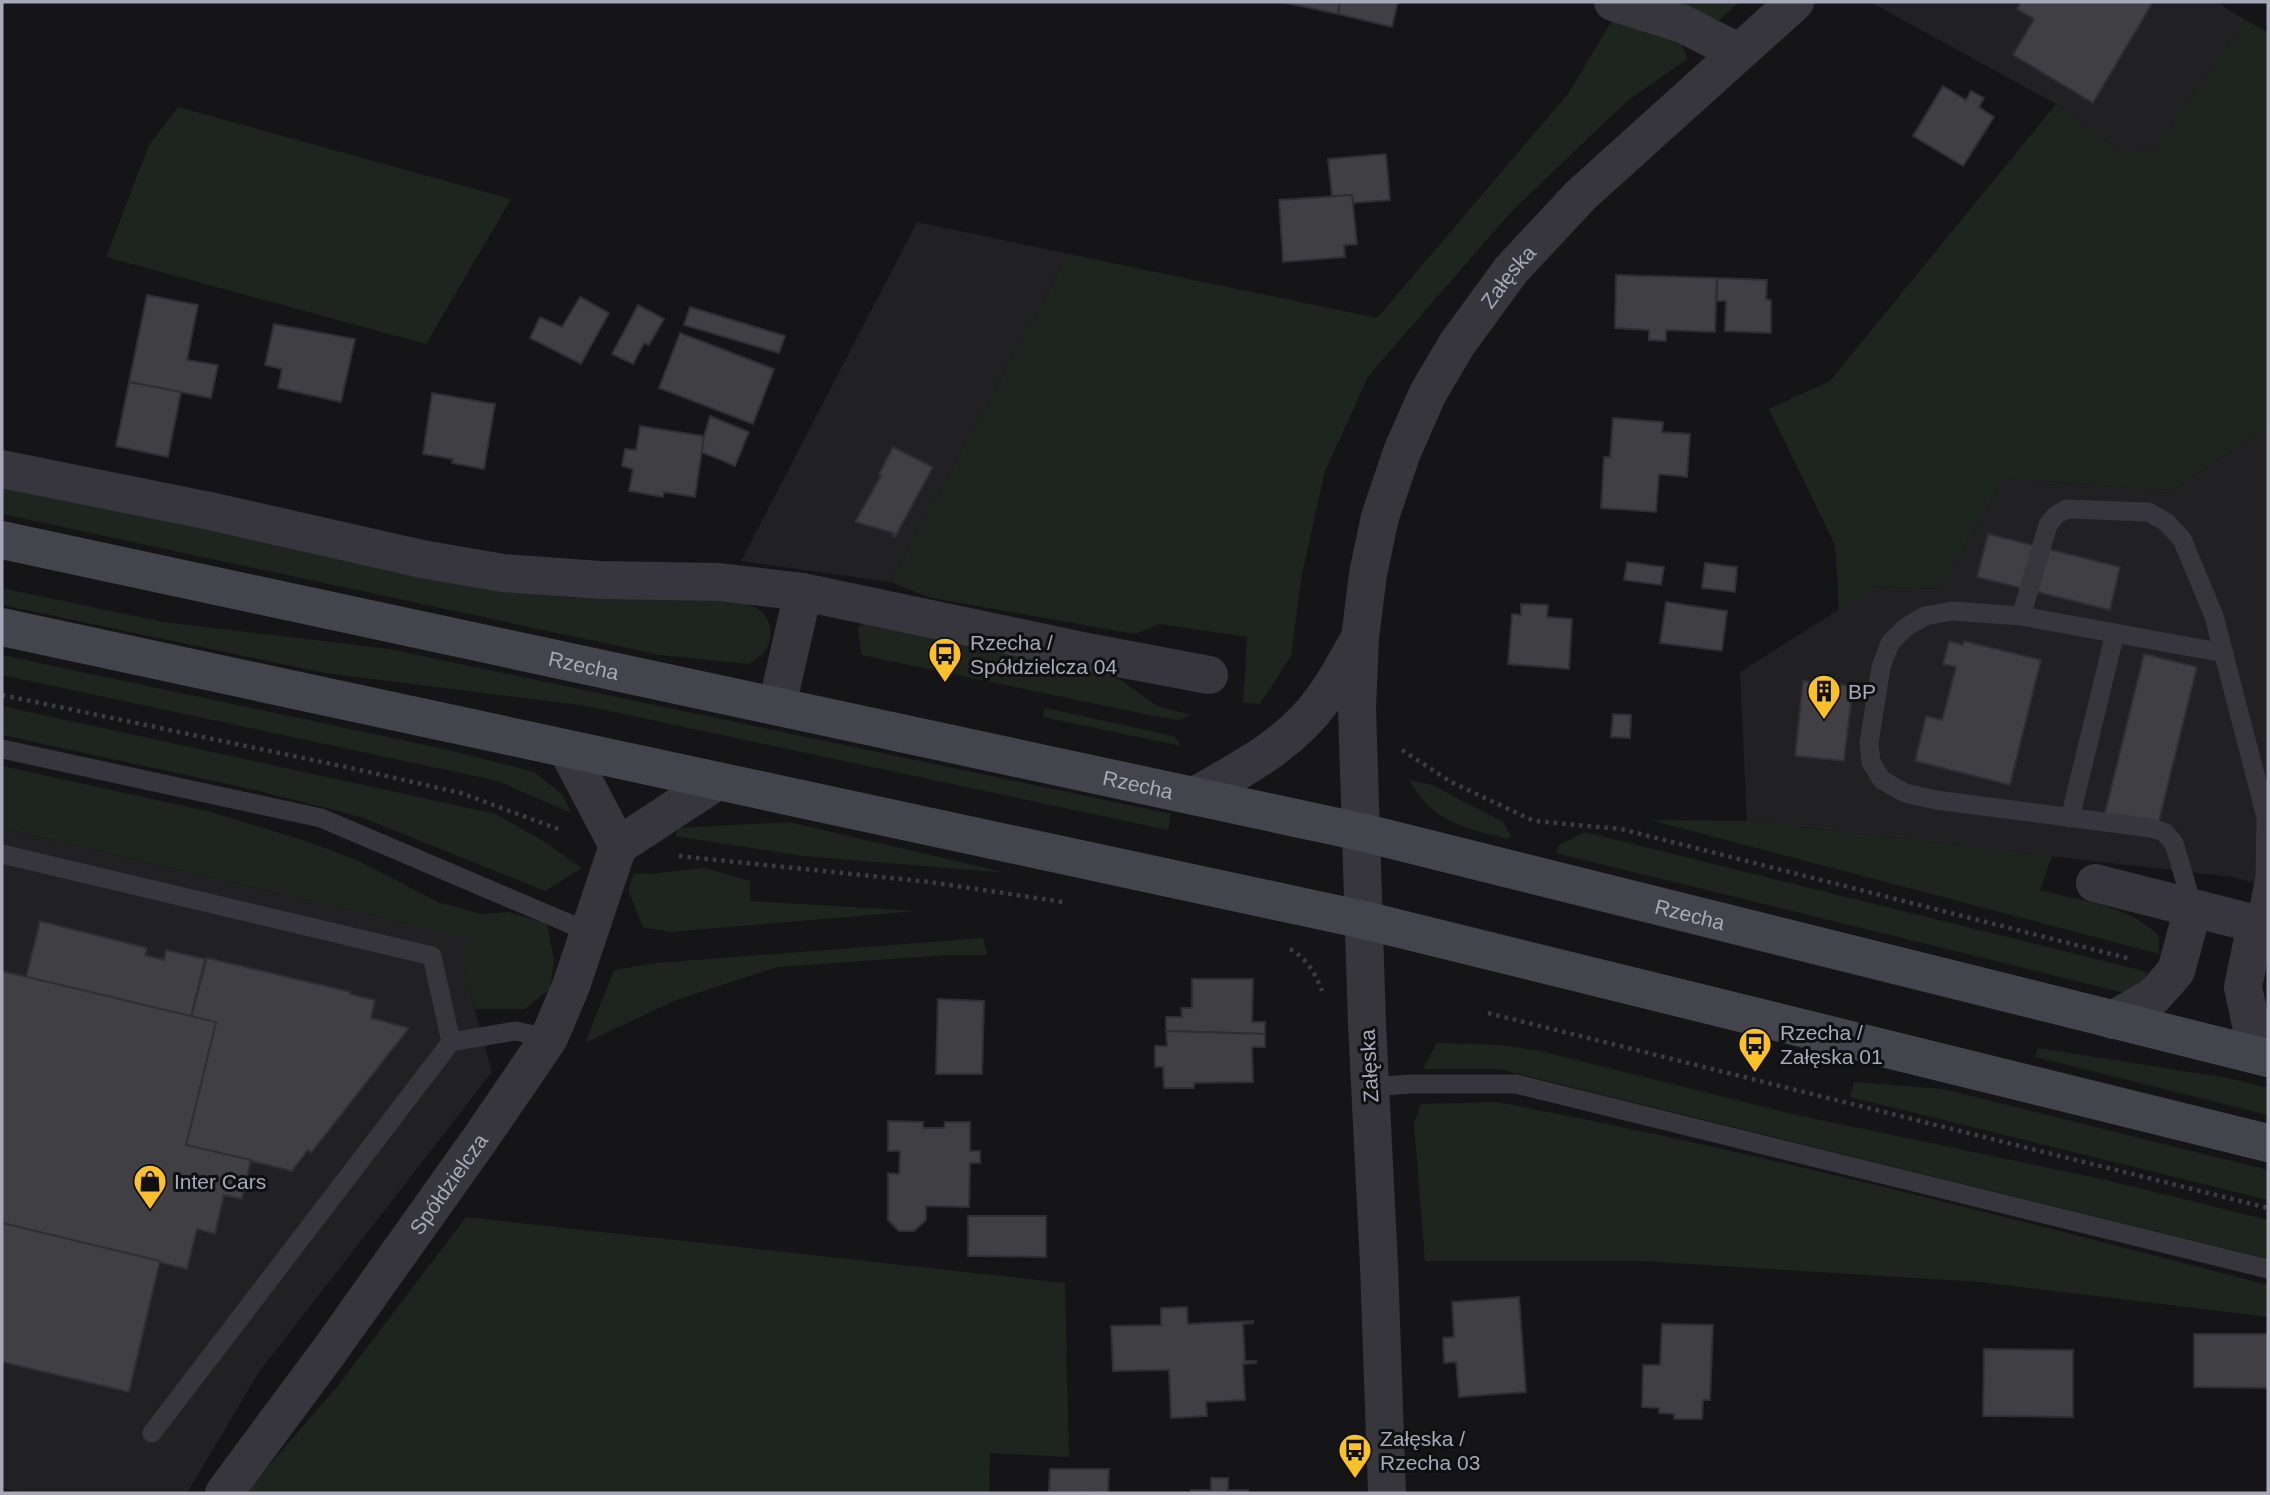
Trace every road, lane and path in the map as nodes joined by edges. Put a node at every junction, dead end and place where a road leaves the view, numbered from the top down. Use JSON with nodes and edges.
{"nodes":[{"id":1,"x":1613,"y":2,"type":"edge"},
{"id":2,"x":1795,"y":2,"type":"edge"},
{"id":3,"x":1738,"y":52,"type":"junction"},
{"id":4,"x":2,"y":469,"type":"edge"},
{"id":5,"x":2,"y":540,"type":"edge"},
{"id":6,"x":803,"y":592,"type":"junction"},
{"id":7,"x":2021,"y":616,"type":"junction"},
{"id":8,"x":2,"y":627,"type":"edge"},
{"id":9,"x":2115,"y":633,"type":"junction"},
{"id":10,"x":1360,"y":638,"type":"junction"},
{"id":11,"x":2224,"y":653,"type":"junction"},
{"id":12,"x":1209,"y":675,"type":"dead end"},
{"id":13,"x":777,"y":706,"type":"junction"},
{"id":14,"x":567,"y":748,"type":"junction"},
{"id":15,"x":2,"y":749,"type":"edge"},
{"id":16,"x":1401,"y":750,"type":"dead end"},
{"id":17,"x":718,"y":781,"type":"junction"},
{"id":18,"x":1194,"y":796,"type":"junction"},
{"id":19,"x":2070,"y":818,"type":"junction"},
{"id":20,"x":1361,"y":832,"type":"junction"},
{"id":21,"x":618,"y":846,"type":"junction"},
{"id":22,"x":2,"y":854,"type":"edge"},
{"id":23,"x":2095,"y":883,"type":"dead end"},
{"id":24,"x":2193,"y":908,"type":"junction"},
{"id":25,"x":1364,"y":920,"type":"junction"},
{"id":26,"x":2262,"y":926,"type":"edge"},
{"id":27,"x":589,"y":932,"type":"junction"},
{"id":28,"x":1287,"y":948,"type":"dead end"},
{"id":29,"x":2176,"y":971,"type":"junction"},
{"id":30,"x":1325,"y":998,"type":"dead end"},
{"id":31,"x":1488,"y":1013,"type":"dead end"},
{"id":32,"x":2113,"y":1020,"type":"junction"},
{"id":33,"x":549,"y":1038,"type":"junction"},
{"id":34,"x":451,"y":1042,"type":"junction"},
{"id":35,"x":2268,"y":1056,"type":"edge"},
{"id":36,"x":1370,"y":1087,"type":"junction"},
{"id":37,"x":2268,"y":1143,"type":"edge"},
{"id":38,"x":2268,"y":1208,"type":"edge"},
{"id":39,"x":2268,"y":1269,"type":"edge"},
{"id":40,"x":152,"y":1433,"type":"dead end"},
{"id":41,"x":224,"y":1493,"type":"edge"},
{"id":42,"x":1387,"y":1493,"type":"edge"}],
"edges":[{"from":1,"to":3,"type":"street"},
{"from":2,"to":3,"type":"street","name":"Załęska"},
{"from":3,"to":10,"type":"street","name":"Załęska"},
{"from":4,"to":6,"type":"street"},
{"from":5,"to":13,"type":"main road","name":"Rzecha"},
{"from":6,"to":12,"type":"street"},
{"from":6,"to":13,"type":"street"},
{"from":7,"to":9,"type":"lane"},
{"from":7,"to":11,"type":"lane"},
{"from":7,"to":19,"type":"lane"},
{"from":8,"to":14,"type":"main road"},
{"from":9,"to":11,"type":"lane"},
{"from":9,"to":19,"type":"lane"},
{"from":10,"to":18,"type":"street","name":"Załęska"},
{"from":10,"to":20,"type":"street","name":"Załęska"},
{"from":11,"to":26,"type":"lane"},
{"from":13,"to":18,"type":"main road","name":"Rzecha"},
{"from":14,"to":17,"type":"main road"},
{"from":14,"to":21,"type":"street"},
{"from":15,"to":27,"type":"lane"},
{"from":16,"to":29,"type":"path"},
{"from":17,"to":21,"type":"street"},
{"from":17,"to":25,"type":"main road"},
{"from":18,"to":20,"type":"main road","name":"Rzecha"},
{"from":19,"to":24,"type":"lane"},
{"from":20,"to":25,"type":"street","name":"Załęska"},
{"from":20,"to":32,"type":"main road","name":"Rzecha"},
{"from":21,"to":27,"type":"street","name":"Spółdzielcza"},
{"from":22,"to":34,"type":"lane"},
{"from":23,"to":24,"type":"street"},
{"from":24,"to":26,"type":"street"},
{"from":24,"to":29,"type":"street"},
{"from":25,"to":36,"type":"street","name":"Załęska"},
{"from":25,"to":37,"type":"main road"},
{"from":26,"to":35,"type":"street"},
{"from":27,"to":33,"type":"street","name":"Spółdzielcza"},
{"from":28,"to":30,"type":"path"},
{"from":29,"to":32,"type":"street"},
{"from":31,"to":38,"type":"path"},
{"from":32,"to":35,"type":"main road","name":"Rzecha"},
{"from":33,"to":34,"type":"lane"},
{"from":33,"to":41,"type":"street","name":"Spółdzielcza"},
{"from":34,"to":40,"type":"lane"},
{"from":36,"to":39,"type":"lane"},
{"from":36,"to":42,"type":"street","name":"Załęska"}]}
